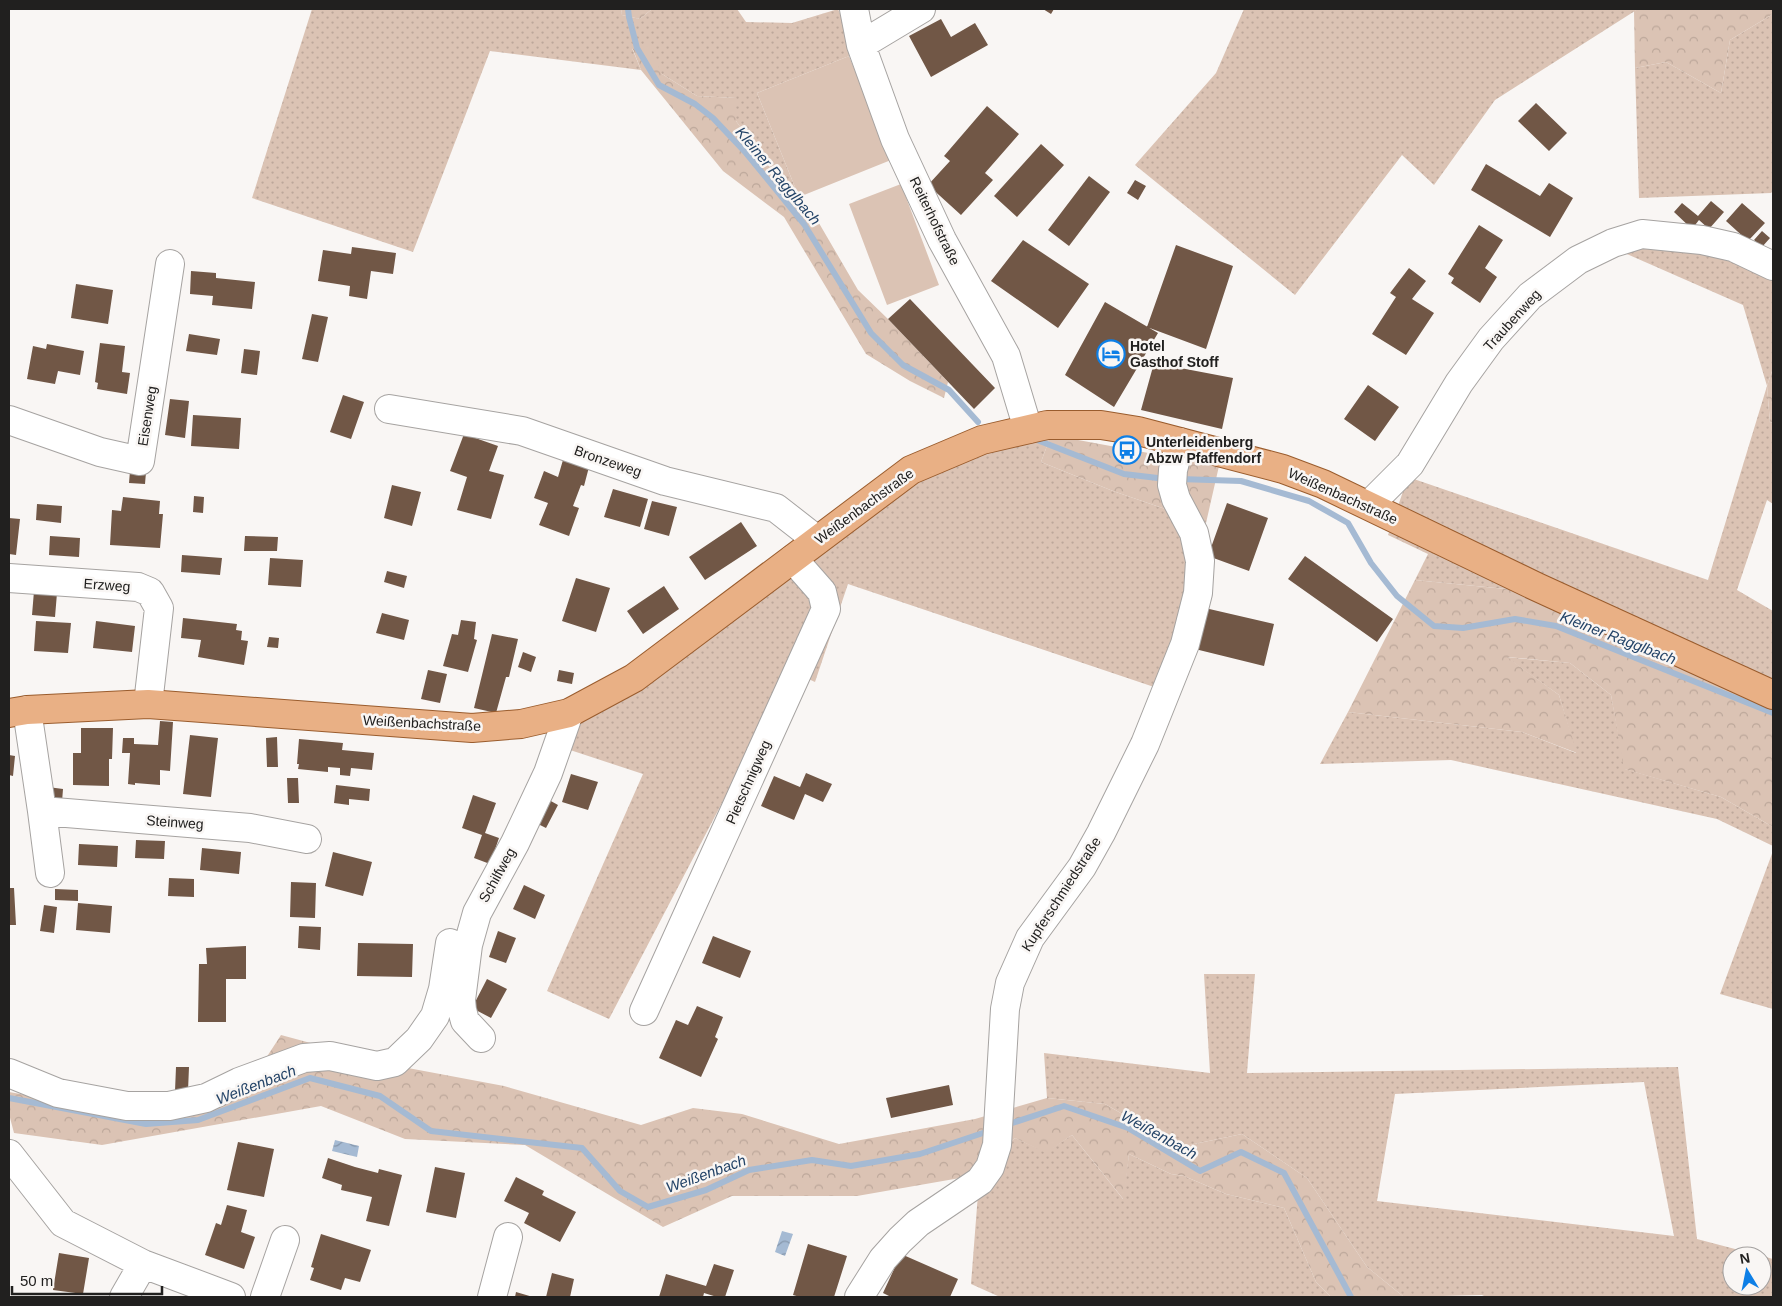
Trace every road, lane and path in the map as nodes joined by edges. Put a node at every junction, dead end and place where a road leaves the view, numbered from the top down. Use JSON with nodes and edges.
{"nodes":[{"id":1,"x":854,"y":9,"type":"edge"},
{"id":2,"x":922,"y":9,"type":"edge"},
{"id":3,"x":861,"y":45,"type":"junction"},
{"id":4,"x":170,"y":264,"type":"dead end"},
{"id":5,"x":1773,"y":266,"type":"edge"},
{"id":6,"x":389,"y":409,"type":"dead end"},
{"id":7,"x":9,"y":420,"type":"edge"},
{"id":8,"x":1028,"y":429,"type":"junction"},
{"id":9,"x":1180,"y":442,"type":"junction"},
{"id":10,"x":1369,"y":506,"type":"junction"},
{"id":11,"x":817,"y":540,"type":"junction"},
{"id":12,"x":793,"y":558,"type":"junction"},
{"id":13,"x":9,"y":578,"type":"edge"},
{"id":14,"x":1773,"y":695,"type":"edge"},
{"id":15,"x":148,"y":704,"type":"junction"},
{"id":16,"x":18,"y":712,"type":"edge"},
{"id":17,"x":568,"y":713,"type":"junction"},
{"id":18,"x":42,"y":812,"type":"junction"},
{"id":19,"x":307,"y":839,"type":"dead end"},
{"id":20,"x":50,"y":873,"type":"dead end"},
{"id":21,"x":450,"y":943,"type":"dead end"},
{"id":22,"x":644,"y":1011,"type":"dead end"},
{"id":23,"x":482,"y":1038,"type":"dead end"},
{"id":24,"x":9,"y":1073,"type":"edge"},
{"id":25,"x":9,"y":1154,"type":"edge"},
{"id":26,"x":508,"y":1237,"type":"dead end"},
{"id":27,"x":285,"y":1240,"type":"dead end"},
{"id":28,"x":143,"y":1264,"type":"junction"},
{"id":29,"x":124,"y":1297,"type":"edge"},
{"id":30,"x":231,"y":1297,"type":"edge"},
{"id":31,"x":265,"y":1297,"type":"edge"},
{"id":32,"x":492,"y":1297,"type":"edge"},
{"id":33,"x":859,"y":1297,"type":"edge"}],
"edges":[{"from":1,"to":3,"type":"street","name":"Reiterhofstraße"},
{"from":2,"to":3,"type":"street"},
{"from":3,"to":8,"type":"street","name":"Reiterhofstraße"},
{"from":4,"to":7,"type":"street","name":"Eisenweg"},
{"from":5,"to":10,"type":"street","name":"Traubenweg"},
{"from":6,"to":11,"type":"street","name":"Bronzeweg"},
{"from":8,"to":9,"type":"main road","name":"Weißenbachstraße"},
{"from":8,"to":11,"type":"main road","name":"Weißenbachstraße"},
{"from":9,"to":10,"type":"main road","name":"Weißenbachstraße"},
{"from":9,"to":33,"type":"street","name":"Kupferschmiedstraße"},
{"from":10,"to":14,"type":"main road","name":"Weißenbachstraße"},
{"from":11,"to":12,"type":"main road","name":"Weißenbachstraße"},
{"from":12,"to":17,"type":"main road","name":"Weißenbachstraße"},
{"from":12,"to":22,"type":"street","name":"Pietschnigweg"},
{"from":13,"to":15,"type":"street","name":"Erzweg"},
{"from":15,"to":16,"type":"main road","name":"Weißenbachstraße"},
{"from":15,"to":17,"type":"main road","name":"Weißenbachstraße"},
{"from":16,"to":18,"type":"street"},
{"from":17,"to":23,"type":"street","name":"Schilfweg"},
{"from":18,"to":19,"type":"street","name":"Steinweg"},
{"from":18,"to":20,"type":"street"},
{"from":21,"to":24,"type":"street"},
{"from":25,"to":28,"type":"street"},
{"from":26,"to":32,"type":"street"},
{"from":27,"to":31,"type":"street"},
{"from":28,"to":29,"type":"street"},
{"from":28,"to":30,"type":"street"}]}
